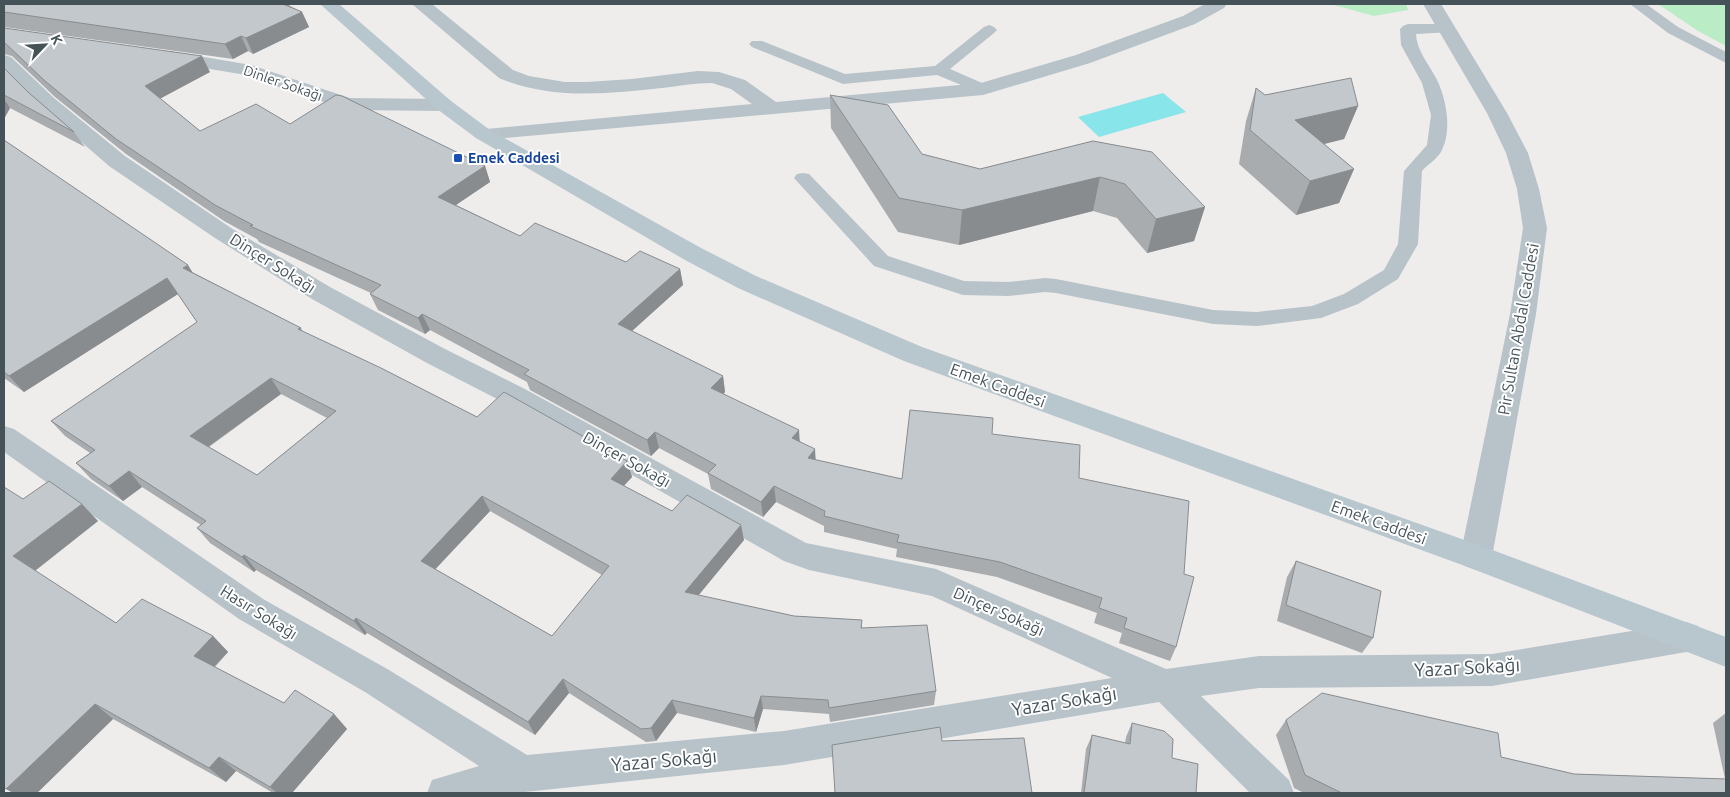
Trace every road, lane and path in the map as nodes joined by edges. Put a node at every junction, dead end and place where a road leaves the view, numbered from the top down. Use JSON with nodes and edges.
{"nodes":[{"id":1,"x":329,"y":4,"type":"edge"},
{"id":2,"x":421,"y":4,"type":"edge"},
{"id":3,"x":1218,"y":4,"type":"edge"},
{"id":4,"x":1432,"y":4,"type":"edge"},
{"id":5,"x":1637,"y":4,"type":"edge"},
{"id":6,"x":1447,"y":29,"type":"junction"},
{"id":7,"x":989,"y":30,"type":"dead end"},
{"id":8,"x":757,"y":44,"type":"dead end"},
{"id":9,"x":155,"y":55,"type":"edge"},
{"id":10,"x":1726,"y":58,"type":"edge"},
{"id":11,"x":4,"y":61,"type":"edge"},
{"id":12,"x":939,"y":70,"type":"junction"},
{"id":13,"x":983,"y":89,"type":"junction"},
{"id":14,"x":444,"y":105,"type":"junction"},
{"id":15,"x":773,"y":109,"type":"junction"},
{"id":16,"x":483,"y":134,"type":"junction"},
{"id":17,"x":803,"y":178,"type":"dead end"},
{"id":18,"x":4,"y":437,"type":"edge"},
{"id":19,"x":1476,"y":557,"type":"junction"},
{"id":20,"x":1686,"y":637,"type":"junction"},
{"id":21,"x":1726,"y":652,"type":"edge"},
{"id":22,"x":1165,"y":684,"type":"junction"},
{"id":23,"x":523,"y":773,"type":"junction"},
{"id":24,"x":445,"y":793,"type":"edge"},
{"id":25,"x":1276,"y":793,"type":"edge"}],
"edges":[{"from":1,"to":14,"type":"street","name":"Emek Caddesi"},
{"from":2,"to":15,"type":"street"},
{"from":3,"to":13,"type":"street"},
{"from":4,"to":6,"type":"street","name":"Pir Sultan Abdal Caddesi"},
{"from":5,"to":10,"type":"lane"},
{"from":6,"to":17,"type":"lane"},
{"from":6,"to":19,"type":"street","name":"Pir Sultan Abdal Caddesi"},
{"from":7,"to":12,"type":"lane"},
{"from":8,"to":12,"type":"lane"},
{"from":9,"to":14,"type":"street","name":"Dinler Sokağı"},
{"from":11,"to":22,"type":"street","name":"Dinçer Sokağı"},
{"from":12,"to":13,"type":"lane"},
{"from":13,"to":15,"type":"street"},
{"from":14,"to":16,"type":"street","name":"Emek Caddesi"},
{"from":15,"to":16,"type":"street"},
{"from":16,"to":19,"type":"street","name":"Emek Caddesi"},
{"from":18,"to":23,"type":"street","name":"Hasır Sokağı"},
{"from":19,"to":20,"type":"street","name":"Emek Caddesi"},
{"from":20,"to":21,"type":"street","name":"Emek Caddesi"},
{"from":20,"to":22,"type":"street","name":"Yazar Sokağı"},
{"from":22,"to":23,"type":"street","name":"Yazar Sokağı"},
{"from":22,"to":25,"type":"street","name":"Dinçer Sokağı"},
{"from":23,"to":24,"type":"street","name":"Yazar Sokağı"}]}
